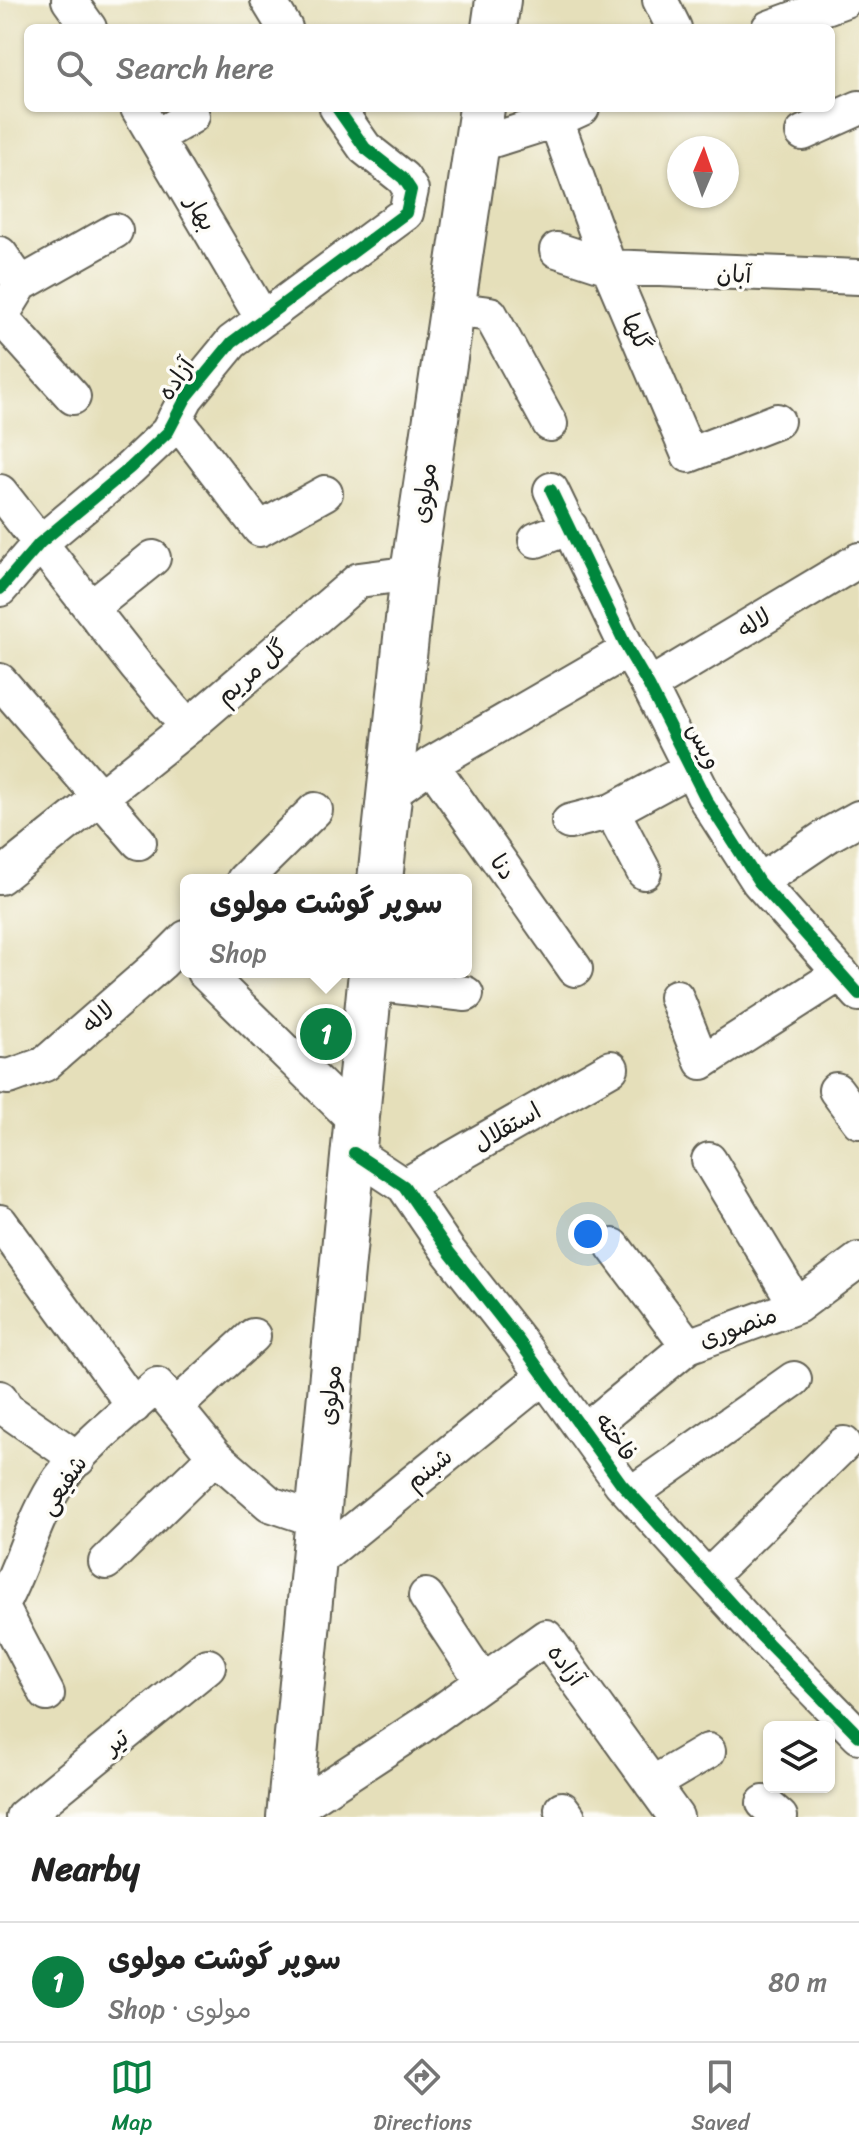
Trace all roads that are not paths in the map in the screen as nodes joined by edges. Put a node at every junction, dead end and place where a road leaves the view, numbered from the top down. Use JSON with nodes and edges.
{"nodes":[{"id":1,"x":69,"y":0,"type":"edge"},
{"id":2,"x":268,"y":0,"type":"edge"},
{"id":3,"x":498,"y":0,"type":"edge"},
{"id":4,"x":660,"y":0,"type":"edge"},
{"id":5,"x":845,"y":0,"type":"edge"},
{"id":6,"x":86,"y":24,"type":"edge"},
{"id":7,"x":283,"y":24,"type":"edge"},
{"id":8,"x":495,"y":24,"type":"edge"},
{"id":9,"x":672,"y":24,"type":"edge"},
{"id":10,"x":780,"y":24,"type":"edge"},
{"id":11,"x":859,"y":108,"type":"edge"},
{"id":12,"x":140,"y":112,"type":"edge"},
{"id":13,"x":340,"y":112,"type":"edge"},
{"id":14,"x":569,"y":114,"type":"edge"},
{"id":15,"x":192,"y":116,"type":"dead end"},
{"id":16,"x":479,"y":127,"type":"edge"},
{"id":17,"x":803,"y":133,"type":"dead end"},
{"id":18,"x":156,"y":137,"type":"junction"},
{"id":19,"x":115,"y":231,"type":"dead end"},
{"id":20,"x":557,"y":250,"type":"dead end"},
{"id":21,"x":0,"y":254,"type":"edge"},
{"id":22,"x":609,"y":267,"type":"junction"},
{"id":23,"x":859,"y":277,"type":"edge"},
{"id":24,"x":21,"y":284,"type":"junction"},
{"id":25,"x":451,"y":309,"type":"junction"},
{"id":26,"x":0,"y":318,"type":"edge"},
{"id":27,"x":263,"y":319,"type":"junction"},
{"id":28,"x":73,"y":397,"type":"dead end"},
{"id":29,"x":175,"y":418,"type":"junction"},
{"id":30,"x":777,"y":421,"type":"dead end"},
{"id":31,"x":550,"y":424,"type":"dead end"},
{"id":32,"x":551,"y":490,"type":"dead end"},
{"id":33,"x":0,"y":492,"type":"edge"},
{"id":34,"x":325,"y":493,"type":"dead end"},
{"id":35,"x":570,"y":527,"type":"junction"},
{"id":36,"x":536,"y":540,"type":"dead end"},
{"id":37,"x":40,"y":543,"type":"junction"},
{"id":38,"x":153,"y":558,"type":"dead end"},
{"id":39,"x":859,"y":560,"type":"edge"},
{"id":40,"x":413,"y":573,"type":"junction"},
{"id":41,"x":0,"y":589,"type":"edge"},
{"id":42,"x":91,"y":608,"type":"junction"},
{"id":43,"x":628,"y":650,"type":"junction"},
{"id":44,"x":0,"y":681,"type":"edge"},
{"id":45,"x":649,"y":686,"type":"junction"},
{"id":46,"x":188,"y":727,"type":"junction"},
{"id":47,"x":431,"y":764,"type":"junction"},
{"id":48,"x":691,"y":768,"type":"junction"},
{"id":49,"x":389,"y":794,"type":"junction"},
{"id":50,"x":102,"y":797,"type":"junction"},
{"id":51,"x":315,"y":810,"type":"dead end"},
{"id":52,"x":612,"y":811,"type":"junction"},
{"id":53,"x":859,"y":818,"type":"edge"},
{"id":54,"x":569,"y":822,"type":"dead end"},
{"id":55,"x":139,"y":842,"type":"dead end"},
{"id":56,"x":644,"y":872,"type":"dead end"},
{"id":57,"x":250,"y":874,"type":"edge"},
{"id":58,"x":381,"y":874,"type":"edge"},
{"id":59,"x":0,"y":877,"type":"edge"},
{"id":60,"x":759,"y":882,"type":"junction"},
{"id":61,"x":180,"y":949,"type":"edge"},
{"id":62,"x":575,"y":969,"type":"dead end"},
{"id":63,"x":209,"y":978,"type":"edge"},
{"id":64,"x":370,"y":978,"type":"edge"},
{"id":65,"x":850,"y":983,"type":"edge"},
{"id":66,"x":466,"y":994,"type":"dead end"},
{"id":67,"x":676,"y":997,"type":"dead end"},
{"id":68,"x":611,"y":1068,"type":"dead end"},
{"id":69,"x":0,"y":1076,"type":"edge"},
{"id":70,"x":836,"y":1090,"type":"dead end"},
{"id":71,"x":859,"y":1121,"type":"edge"},
{"id":72,"x":355,"y":1137,"type":"junction"},
{"id":73,"x":709,"y":1160,"type":"dead end"},
{"id":74,"x":404,"y":1186,"type":"junction"},
{"id":75,"x":0,"y":1222,"type":"edge"},
{"id":76,"x":613,"y":1246,"type":"dead end"},
{"id":77,"x":859,"y":1260,"type":"edge"},
{"id":78,"x":797,"y":1306,"type":"junction"},
{"id":79,"x":253,"y":1336,"type":"dead end"},
{"id":80,"x":688,"y":1346,"type":"junction"},
{"id":81,"x":544,"y":1376,"type":"junction"},
{"id":82,"x":794,"y":1379,"type":"dead end"},
{"id":83,"x":155,"y":1399,"type":"junction"},
{"id":84,"x":2,"y":1407,"type":"edge"},
{"id":85,"x":585,"y":1431,"type":"junction"},
{"id":86,"x":844,"y":1444,"type":"dead end"},
{"id":87,"x":215,"y":1456,"type":"junction"},
{"id":88,"x":78,"y":1459,"type":"junction"},
{"id":89,"x":631,"y":1494,"type":"junction"},
{"id":90,"x":318,"y":1520,"type":"junction"},
{"id":91,"x":106,"y":1562,"type":"dead end"},
{"id":92,"x":314,"y":1563,"type":"junction"},
{"id":93,"x":708,"y":1577,"type":"junction"},
{"id":94,"x":426,"y":1596,"type":"dead end"},
{"id":95,"x":0,"y":1606,"type":"edge"},
{"id":96,"x":208,"y":1666,"type":"dead end"},
{"id":97,"x":483,"y":1682,"type":"junction"},
{"id":98,"x":47,"y":1694,"type":"dead end"},
{"id":99,"x":859,"y":1736,"type":"edge"},
{"id":100,"x":708,"y":1751,"type":"dead end"},
{"id":101,"x":652,"y":1784,"type":"junction"},
{"id":102,"x":289,"y":1815,"type":"edge"},
{"id":103,"x":23,"y":1817,"type":"edge"},
{"id":104,"x":676,"y":1817,"type":"edge"}],
"edges":[{"from":1,"to":6,"type":"street"},
{"from":2,"to":7,"type":"street"},
{"from":3,"to":8,"type":"main road"},
{"from":4,"to":9,"type":"street"},
{"from":5,"to":10,"type":"street"},
{"from":11,"to":17,"type":"street"},
{"from":12,"to":18,"type":"street","name":"بهار"},
{"from":13,"to":27,"type":"street","name":"آزاده"},
{"from":14,"to":16,"type":"street"},
{"from":14,"to":22,"type":"street","name":"گلها"},
{"from":15,"to":18,"type":"street"},
{"from":16,"to":25,"type":"main road","name":"مولوی"},
{"from":18,"to":27,"type":"street","name":"بهار"},
{"from":19,"to":24,"type":"street"},
{"from":20,"to":22,"type":"street","name":"آبان"},
{"from":21,"to":24,"type":"street"},
{"from":22,"to":23,"type":"street","name":"آبان"},
{"from":22,"to":30,"type":"street","name":"گلها"},
{"from":24,"to":26,"type":"street"},
{"from":25,"to":31,"type":"street"},
{"from":25,"to":40,"type":"main road","name":"مولوی"},
{"from":26,"to":28,"type":"street"},
{"from":27,"to":29,"type":"street","name":"آزاده"},
{"from":29,"to":34,"type":"street"},
{"from":29,"to":37,"type":"street","name":"آزاده"},
{"from":32,"to":35,"type":"street","name":"ویس"},
{"from":33,"to":37,"type":"street"},
{"from":35,"to":36,"type":"street"},
{"from":35,"to":43,"type":"street","name":"ویس"},
{"from":37,"to":41,"type":"street","name":"آزاده"},
{"from":37,"to":42,"type":"street"},
{"from":38,"to":42,"type":"street"},
{"from":39,"to":45,"type":"street","name":"لاله"},
{"from":40,"to":46,"type":"street","name":"گل مریم"},
{"from":40,"to":49,"type":"main road","name":"مولوی"},
{"from":42,"to":46,"type":"street"},
{"from":43,"to":45,"type":"street","name":"ویس"},
{"from":43,"to":47,"type":"street"},
{"from":44,"to":50,"type":"street"},
{"from":45,"to":48,"type":"street","name":"ویس"},
{"from":46,"to":50,"type":"street","name":"گل مریم"},
{"from":47,"to":49,"type":"street"},
{"from":47,"to":62,"type":"street","name":"دنا"},
{"from":48,"to":52,"type":"street"},
{"from":48,"to":60,"type":"street","name":"ویس"},
{"from":49,"to":58,"type":"main road","name":"مولوی"},
{"from":50,"to":55,"type":"street"},
{"from":50,"to":59,"type":"street","name":"گل مریم"},
{"from":51,"to":57,"type":"street"},
{"from":52,"to":54,"type":"street"},
{"from":52,"to":56,"type":"street"},
{"from":53,"to":60,"type":"street"},
{"from":60,"to":65,"type":"street","name":"ویس"},
{"from":61,"to":69,"type":"street","name":"لاله"},
{"from":63,"to":72,"type":"street"},
{"from":64,"to":66,"type":"street"},
{"from":64,"to":72,"type":"main road","name":"مولوی"},
{"from":65,"to":67,"type":"street"},
{"from":68,"to":74,"type":"street","name":"استقلال"},
{"from":70,"to":71,"type":"street"},
{"from":72,"to":74,"type":"street","name":"فاخته"},
{"from":72,"to":90,"type":"main road","name":"مولوی"},
{"from":73,"to":78,"type":"street"},
{"from":74,"to":81,"type":"street","name":"فاخته"},
{"from":75,"to":83,"type":"street"},
{"from":76,"to":80,"type":"street"},
{"from":77,"to":78,"type":"street","name":"منصوری"},
{"from":78,"to":80,"type":"street","name":"منصوری"},
{"from":79,"to":83,"type":"street","name":"شفیعی"},
{"from":80,"to":85,"type":"street","name":"منصوری"},
{"from":81,"to":85,"type":"street","name":"فاخته"},
{"from":81,"to":92,"type":"street","name":"شبنم"},
{"from":82,"to":89,"type":"street"},
{"from":83,"to":87,"type":"street"},
{"from":83,"to":88,"type":"street","name":"شفیعی"},
{"from":84,"to":88,"type":"street"},
{"from":85,"to":89,"type":"street","name":"فاخته"},
{"from":86,"to":93,"type":"street"},
{"from":87,"to":90,"type":"street"},
{"from":87,"to":91,"type":"street"},
{"from":88,"to":95,"type":"street","name":"شفیعی"},
{"from":89,"to":93,"type":"street","name":"فاخته"},
{"from":90,"to":92,"type":"main road","name":"مولوی"},
{"from":92,"to":102,"type":"main road","name":"مولوی"},
{"from":93,"to":99,"type":"street","name":"فاخته"},
{"from":94,"to":97,"type":"street"},
{"from":95,"to":98,"type":"street"},
{"from":96,"to":103,"type":"street","name":"تیر"},
{"from":97,"to":101,"type":"street","name":"آزاده"},
{"from":97,"to":102,"type":"street","name":"آزاده"},
{"from":100,"to":101,"type":"street"},
{"from":101,"to":104,"type":"street","name":"آزاده"}]}
